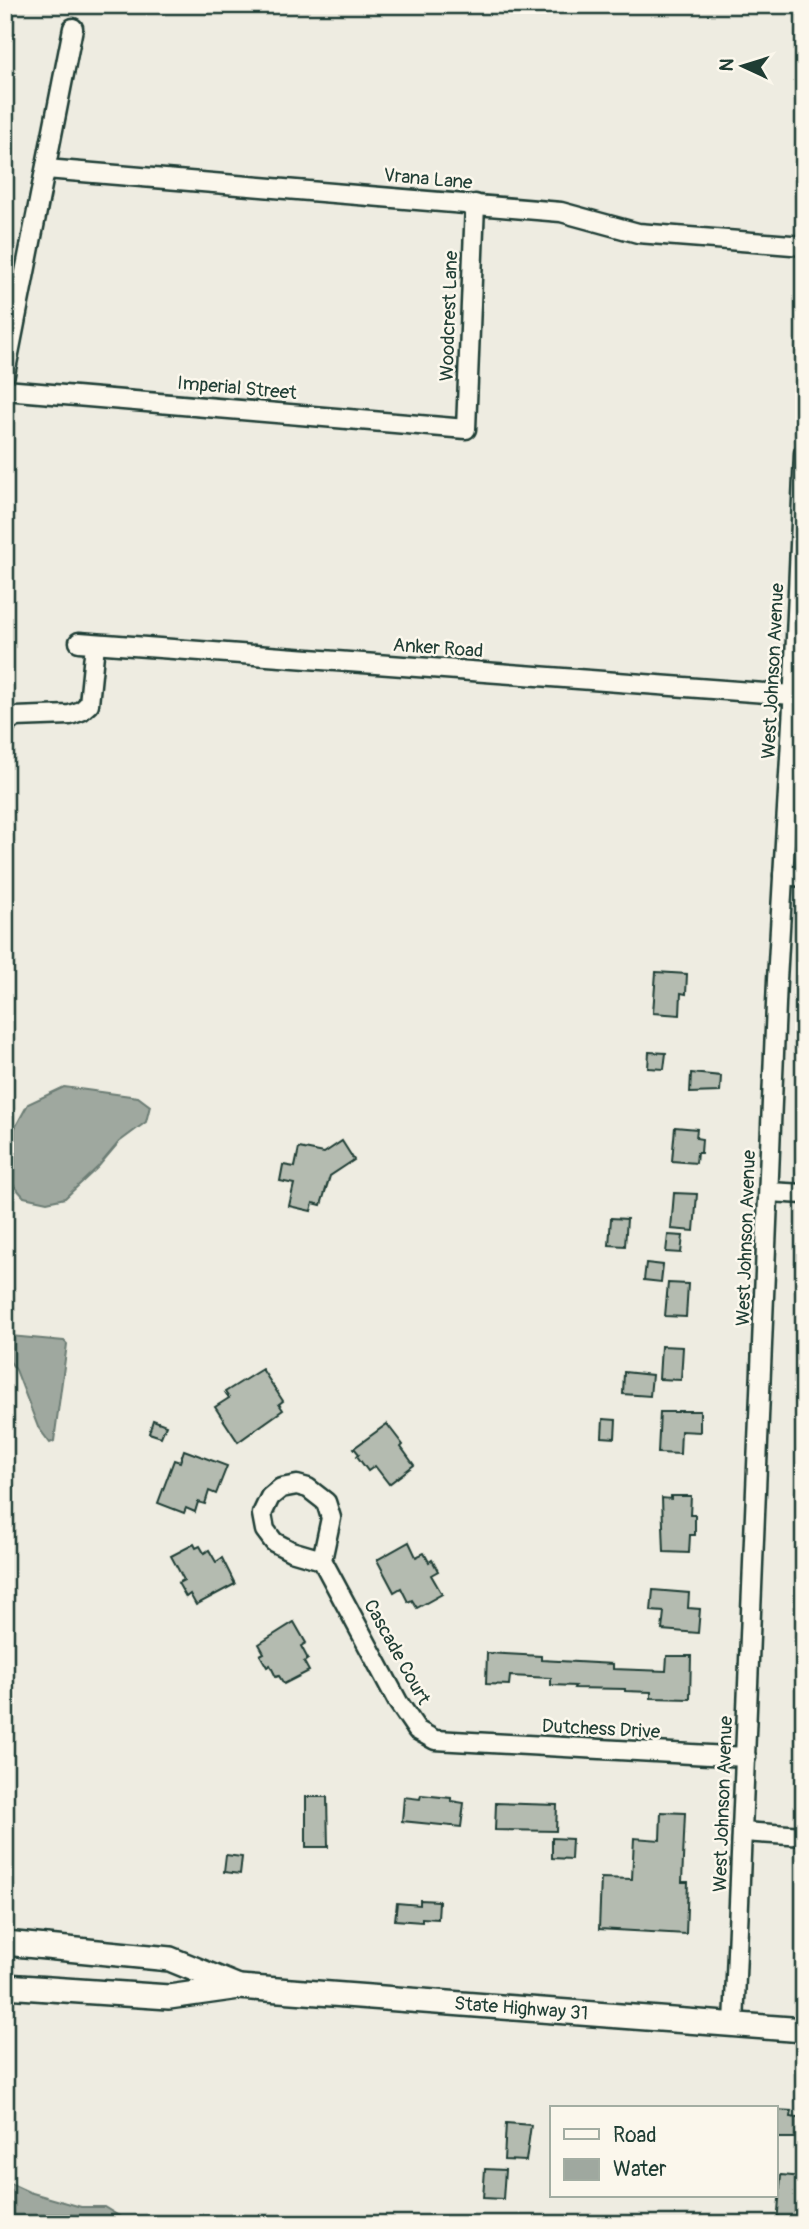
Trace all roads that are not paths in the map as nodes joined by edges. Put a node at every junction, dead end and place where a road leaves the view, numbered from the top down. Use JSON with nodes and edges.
{"nodes":[{"id":1,"x":73,"y":28,"type":"dead end"},
{"id":2,"x":46,"y":169,"type":"junction"},
{"id":3,"x":475,"y":204,"type":"junction"},
{"id":4,"x":804,"y":246,"type":"edge"},
{"id":5,"x":5,"y":374,"type":"edge"},
{"id":6,"x":5,"y":390,"type":"edge"},
{"id":7,"x":466,"y":429,"type":"joint"},
{"id":8,"x":804,"y":453,"type":"edge"},
{"id":9,"x":793,"y":695,"type":"junction"},
{"id":10,"x":5,"y":724,"type":"edge"},
{"id":11,"x":783,"y":875,"type":"junction"},
{"id":12,"x":804,"y":877,"type":"edge"},
{"id":13,"x":769,"y":1192,"type":"junction"},
{"id":14,"x":804,"y":1194,"type":"edge"},
{"id":15,"x":322,"y":1560,"type":"junction"},
{"id":16,"x":453,"y":1743,"type":"joint"},
{"id":17,"x":746,"y":1757,"type":"junction"},
{"id":18,"x":743,"y":1832,"type":"junction"},
{"id":19,"x":804,"y":1836,"type":"edge"},
{"id":20,"x":5,"y":1943,"type":"edge"},
{"id":21,"x":5,"y":1986,"type":"edge"},
{"id":22,"x":239,"y":1987,"type":"junction"},
{"id":23,"x":734,"y":2025,"type":"junction"},
{"id":24,"x":804,"y":2030,"type":"edge"}],
"edges":[{"from":1,"to":2,"type":"street"},
{"from":2,"to":3,"type":"street","name":"Vrana Lane"},
{"from":2,"to":5,"type":"street"},
{"from":3,"to":4,"type":"street","name":"Vrana Lane"},
{"from":3,"to":7,"type":"street","name":"Woodcrest Lane"},
{"from":6,"to":7,"type":"street","name":"Imperial Street"},
{"from":8,"to":9,"type":"street","name":"West Johnson Avenue"},
{"from":9,"to":10,"type":"street","name":"Anker Road"},
{"from":9,"to":11,"type":"street","name":"West Johnson Avenue"},
{"from":11,"to":12,"type":"street"},
{"from":11,"to":13,"type":"street","name":"West Johnson Avenue"},
{"from":13,"to":14,"type":"street"},
{"from":13,"to":17,"type":"street","name":"West Johnson Avenue"},
{"from":15,"to":15,"type":"street"},
{"from":15,"to":16,"type":"street","name":"Cascade Court"},
{"from":16,"to":17,"type":"street","name":"Dutchess Drive"},
{"from":17,"to":18,"type":"street","name":"West Johnson Avenue"},
{"from":18,"to":19,"type":"street"},
{"from":18,"to":23,"type":"street","name":"West Johnson Avenue"},
{"from":20,"to":22,"type":"main road","name":"State Highway 31"},
{"from":21,"to":22,"type":"main road","name":"State Highway 31"},
{"from":22,"to":23,"type":"main road","name":"State Highway 31"},
{"from":23,"to":24,"type":"main road","name":"State Highway 31"}]}
